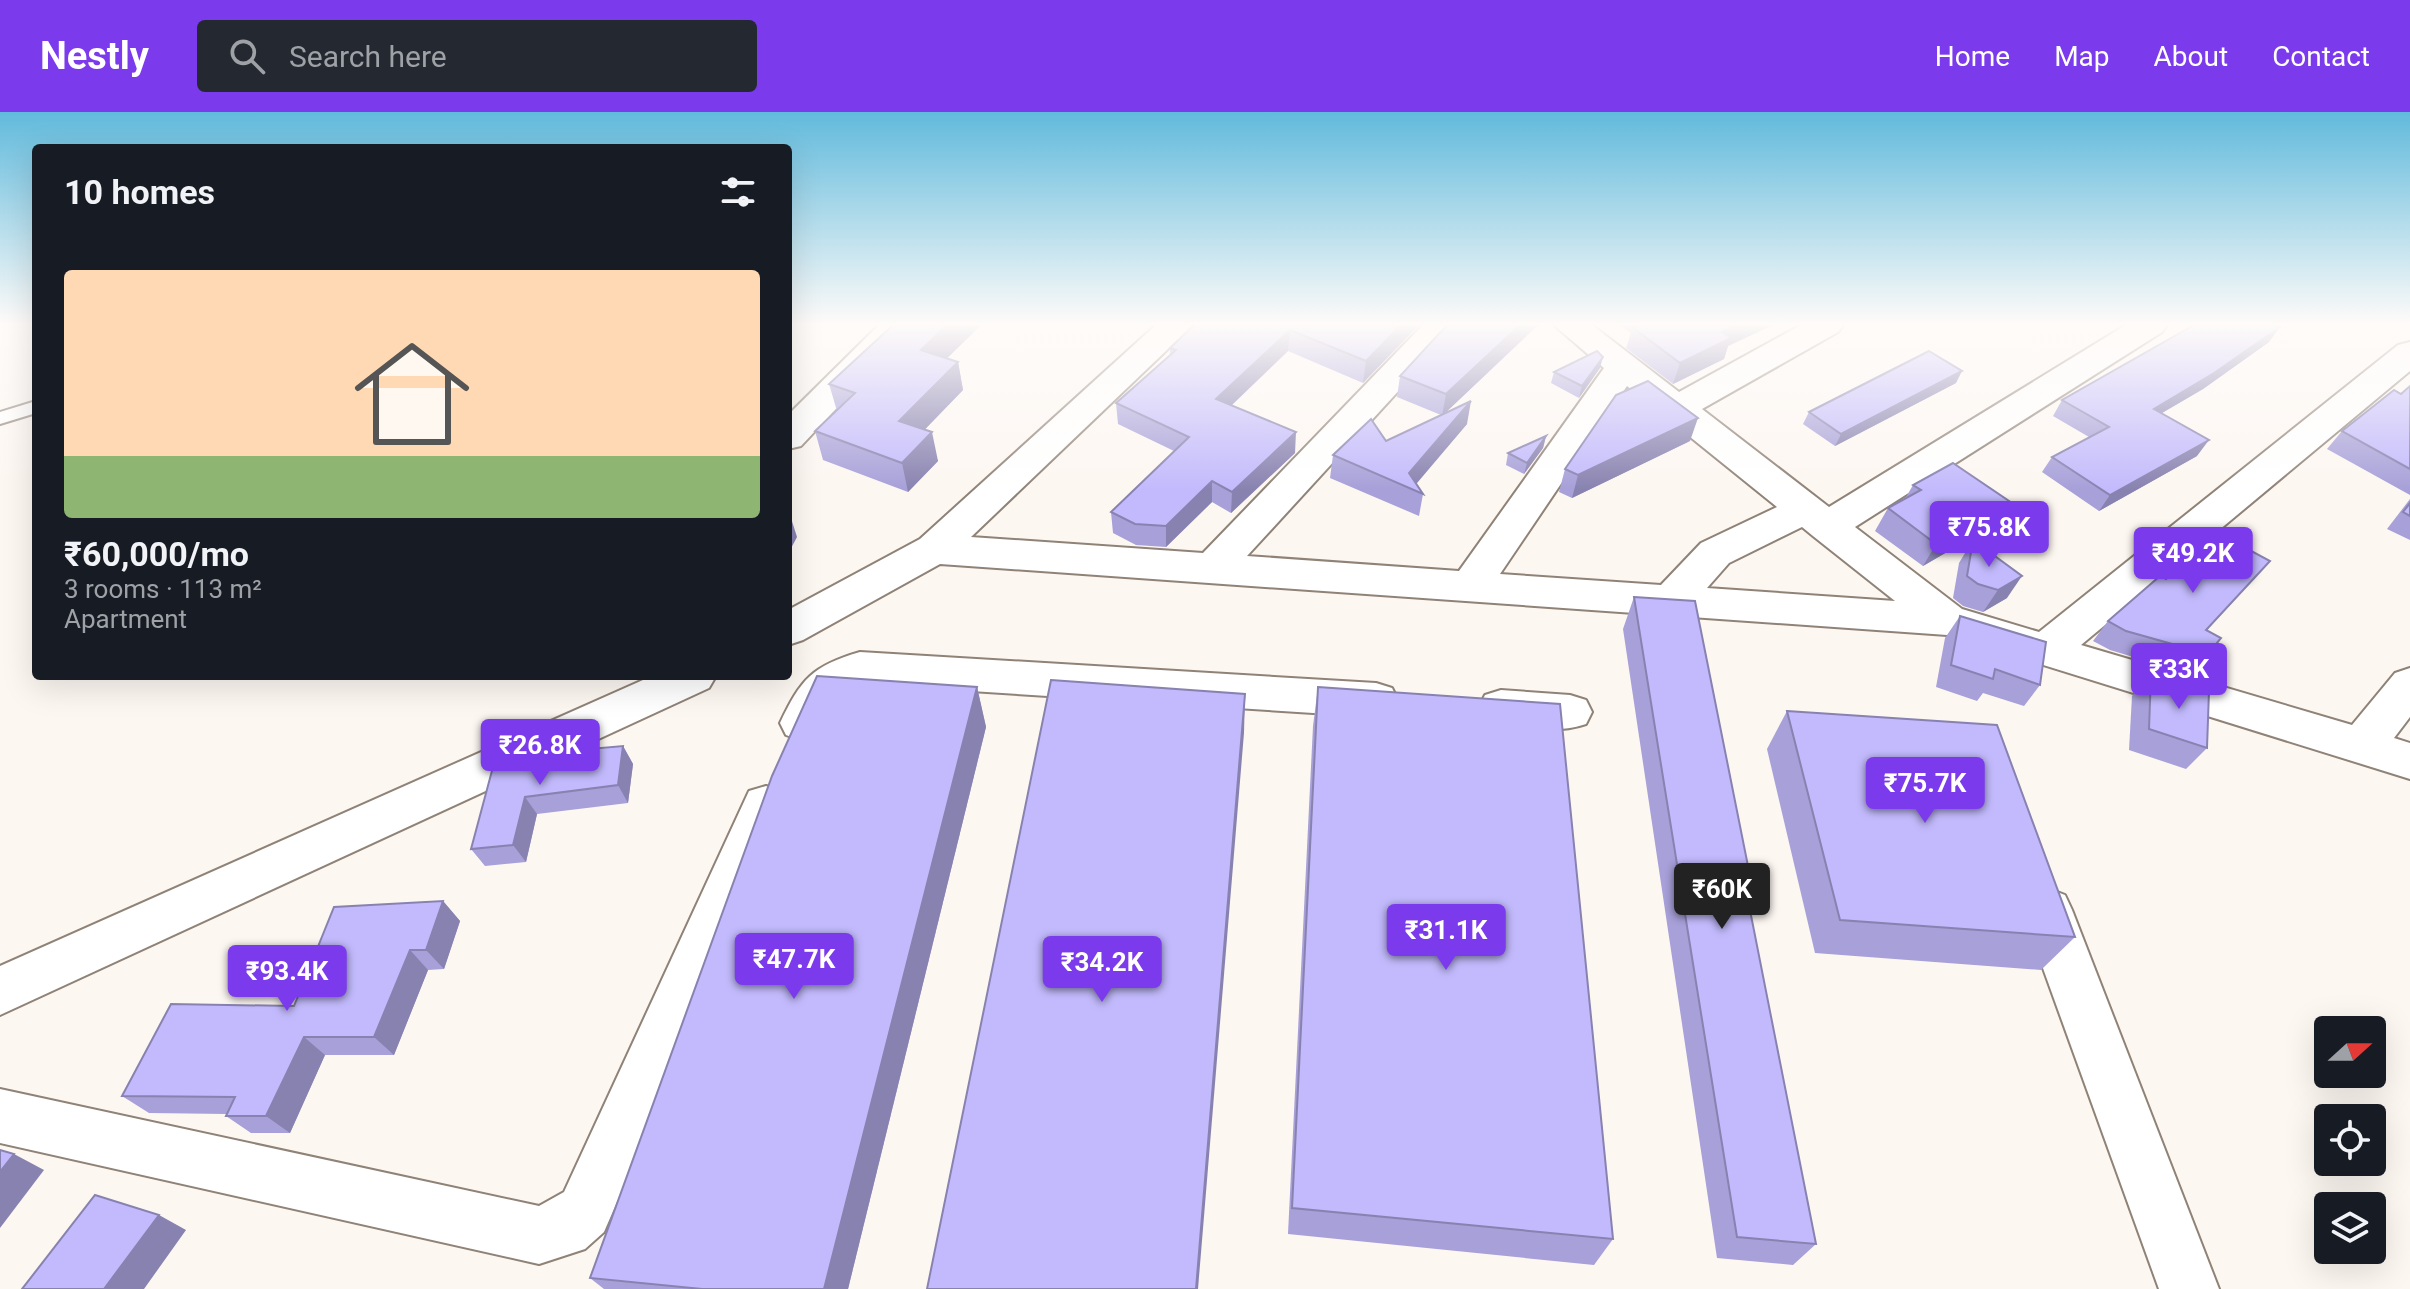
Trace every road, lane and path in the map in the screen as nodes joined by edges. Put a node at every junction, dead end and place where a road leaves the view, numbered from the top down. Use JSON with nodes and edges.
{"nodes":[{"id":1,"x":844,"y":380,"type":"edge"},
{"id":2,"x":1117,"y":380,"type":"edge"},
{"id":3,"x":1390,"y":380,"type":"edge"},
{"id":4,"x":1613,"y":380,"type":"edge"},
{"id":5,"x":1641,"y":380,"type":"edge"},
{"id":6,"x":1727,"y":380,"type":"edge"},
{"id":7,"x":2054,"y":380,"type":"edge"},
{"id":8,"x":2395,"y":383,"type":"edge"},
{"id":9,"x":32,"y":408,"type":"edge"},
{"id":10,"x":1677,"y":408,"type":"junction"},
{"id":11,"x":0,"y":418,"type":"edge"},
{"id":12,"x":792,"y":433,"type":"edge"},
{"id":13,"x":1816,"y":517,"type":"junction"},
{"id":14,"x":934,"y":549,"type":"junction"},
{"id":15,"x":1212,"y":569,"type":"junction"},
{"id":16,"x":1470,"y":587,"type":"junction"},
{"id":17,"x":1671,"y":601,"type":"junction"},
{"id":18,"x":1947,"y":620,"type":"junction"},
{"id":19,"x":792,"y":627,"type":"edge"},
{"id":20,"x":2045,"y":651,"type":"junction"},
{"id":21,"x":679,"y":680,"type":"edge"},
{"id":22,"x":2410,"y":685,"type":"edge"},
{"id":23,"x":632,"y":693,"type":"edge"},
{"id":24,"x":1570,"y":712,"type":"dead end"},
{"id":25,"x":2360,"y":748,"type":"junction"},
{"id":26,"x":2410,"y":761,"type":"edge"},
{"id":27,"x":2047,"y":910,"type":"edge"},
{"id":28,"x":0,"y":991,"type":"edge"},
{"id":29,"x":0,"y":1116,"type":"edge"},
{"id":30,"x":2189,"y":1289,"type":"edge"}],
"edges":[{"from":1,"to":12,"type":"street"},
{"from":2,"to":14,"type":"street"},
{"from":3,"to":15,"type":"street"},
{"from":4,"to":16,"type":"street"},
{"from":5,"to":10,"type":"street"},
{"from":6,"to":10,"type":"street"},
{"from":7,"to":13,"type":"street"},
{"from":8,"to":20,"type":"street"},
{"from":9,"to":11,"type":"lane"},
{"from":10,"to":13,"type":"street"},
{"from":13,"to":17,"type":"street"},
{"from":13,"to":18,"type":"street"},
{"from":14,"to":15,"type":"street"},
{"from":14,"to":19,"type":"street"},
{"from":15,"to":16,"type":"street"},
{"from":16,"to":17,"type":"street"},
{"from":17,"to":18,"type":"street"},
{"from":18,"to":20,"type":"street"},
{"from":20,"to":25,"type":"street"},
{"from":21,"to":23,"type":"street"},
{"from":22,"to":25,"type":"street"},
{"from":23,"to":28,"type":"street"},
{"from":24,"to":29,"type":"street"},
{"from":25,"to":26,"type":"street"},
{"from":27,"to":30,"type":"street"}]}
